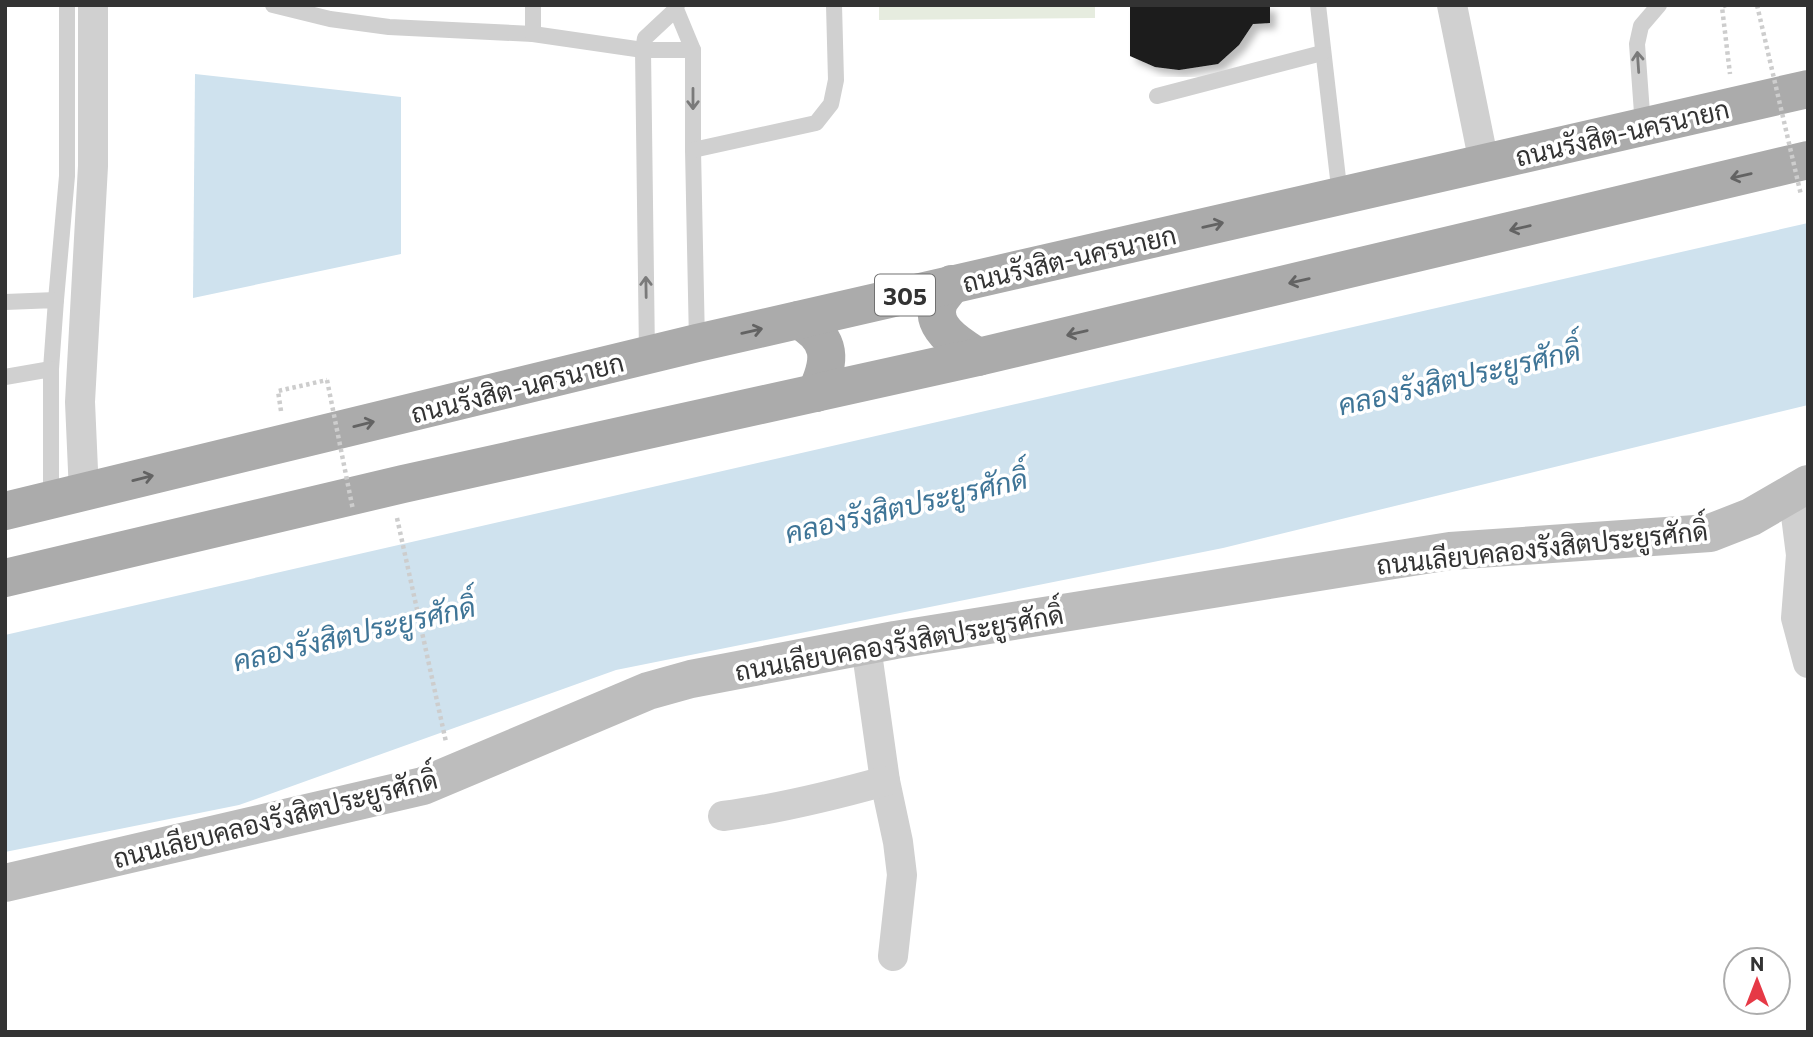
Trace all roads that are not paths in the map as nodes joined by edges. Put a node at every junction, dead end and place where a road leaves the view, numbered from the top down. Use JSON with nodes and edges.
{"nodes":[{"id":1,"x":66,"y":5,"type":"edge"},
{"id":2,"x":93,"y":5,"type":"edge"},
{"id":3,"x":533,"y":5,"type":"edge"},
{"id":4,"x":834,"y":5,"type":"edge"},
{"id":5,"x":1318,"y":5,"type":"edge"},
{"id":6,"x":1452,"y":5,"type":"edge"},
{"id":7,"x":1659,"y":5,"type":"edge"},
{"id":8,"x":277,"y":6,"type":"edge"},
{"id":9,"x":677,"y":7,"type":"edge"},
{"id":10,"x":533,"y":34,"type":"junction"},
{"id":11,"x":643,"y":50,"type":"junction"},
{"id":12,"x":693,"y":50,"type":"junction"},
{"id":13,"x":1322,"y":53,"type":"junction"},
{"id":14,"x":1808,"y":89,"type":"edge"},
{"id":15,"x":1157,"y":96,"type":"dead end"},
{"id":16,"x":1643,"y":127,"type":"junction"},
{"id":17,"x":692,"y":150,"type":"junction"},
{"id":18,"x":1484,"y":163,"type":"junction"},
{"id":19,"x":1804,"y":178,"type":"edge"},
{"id":20,"x":1340,"y":196,"type":"junction"},
{"id":21,"x":952,"y":284,"type":"junction"},
{"id":22,"x":56,"y":300,"type":"junction"},
{"id":23,"x":5,"y":302,"type":"edge"},
{"id":24,"x":799,"y":320,"type":"junction"},
{"id":25,"x":697,"y":343,"type":"junction"},
{"id":26,"x":647,"y":355,"type":"junction"},
{"id":27,"x":978,"y":357,"type":"junction"},
{"id":28,"x":51,"y":369,"type":"junction"},
{"id":29,"x":5,"y":377,"type":"edge"},
{"id":30,"x":816,"y":393,"type":"junction"},
{"id":31,"x":1800,"y":488,"type":"edge"},
{"id":32,"x":67,"y":496,"type":"junction"},
{"id":33,"x":5,"y":511,"type":"edge"},
{"id":34,"x":5,"y":578,"type":"edge"},
{"id":35,"x":866,"y":646,"type":"junction"},
{"id":36,"x":1808,"y":663,"type":"edge"},
{"id":37,"x":885,"y":781,"type":"junction"},
{"id":38,"x":723,"y":816,"type":"dead end"},
{"id":39,"x":5,"y":883,"type":"edge"},
{"id":40,"x":893,"y":956,"type":"dead end"}],
"edges":[{"from":1,"to":22,"type":"lane"},
{"from":2,"to":32,"type":"street"},
{"from":3,"to":10,"type":"lane"},
{"from":4,"to":17,"type":"lane"},
{"from":5,"to":13,"type":"lane"},
{"from":6,"to":18,"type":"street"},
{"from":16,"to":7,"type":"lane","one_way":true},
{"from":8,"to":10,"type":"lane"},
{"from":9,"to":11,"type":"lane"},
{"from":9,"to":12,"type":"lane"},
{"from":10,"to":11,"type":"lane"},
{"from":11,"to":12,"type":"lane"},
{"from":26,"to":11,"type":"lane","one_way":true},
{"from":12,"to":17,"type":"lane","one_way":true},
{"from":13,"to":15,"type":"lane"},
{"from":13,"to":20,"type":"lane"},
{"from":14,"to":16,"type":"main road","name":"ถนนรังสิต-นครนายก","number":"305"},
{"from":16,"to":18,"type":"main road","name":"ถนนรังสิต-นครนายก","number":"305"},
{"from":17,"to":25,"type":"lane"},
{"from":18,"to":20,"type":"main road","name":"ถนนรังสิต-นครนายก","number":"305"},
{"from":19,"to":27,"type":"main road","one_way":true},
{"from":21,"to":20,"type":"main road","name":"ถนนรังสิต-นครนายก","number":"305","one_way":true},
{"from":21,"to":24,"type":"main road","name":"ถนนรังสิต-นครนายก","number":"305"},
{"from":21,"to":27,"type":"main road"},
{"from":22,"to":23,"type":"lane"},
{"from":22,"to":28,"type":"lane"},
{"from":25,"to":24,"type":"main road","name":"ถนนรังสิต-นครนายก","number":"305","one_way":true},
{"from":24,"to":30,"type":"main road"},
{"from":25,"to":26,"type":"main road","name":"ถนนรังสิต-นครนายก","number":"305"},
{"from":32,"to":26,"type":"main road","name":"ถนนรังสิต-นครนายก","number":"305","one_way":true},
{"from":27,"to":30,"type":"main road"},
{"from":28,"to":29,"type":"lane"},
{"from":28,"to":32,"type":"lane"},
{"from":30,"to":34,"type":"main road"},
{"from":31,"to":35,"type":"street","name":"ถนนเลียบคลองรังสิตประยูรศักดิ์"},
{"from":31,"to":36,"type":"street"},
{"from":32,"to":33,"type":"main road","name":"ถนนรังสิต-นครนายก","number":"305"},
{"from":35,"to":37,"type":"street"},
{"from":35,"to":39,"type":"street","name":"ถนนเลียบคลองรังสิตประยูรศักดิ์"},
{"from":37,"to":38,"type":"street"},
{"from":37,"to":40,"type":"street"}]}
